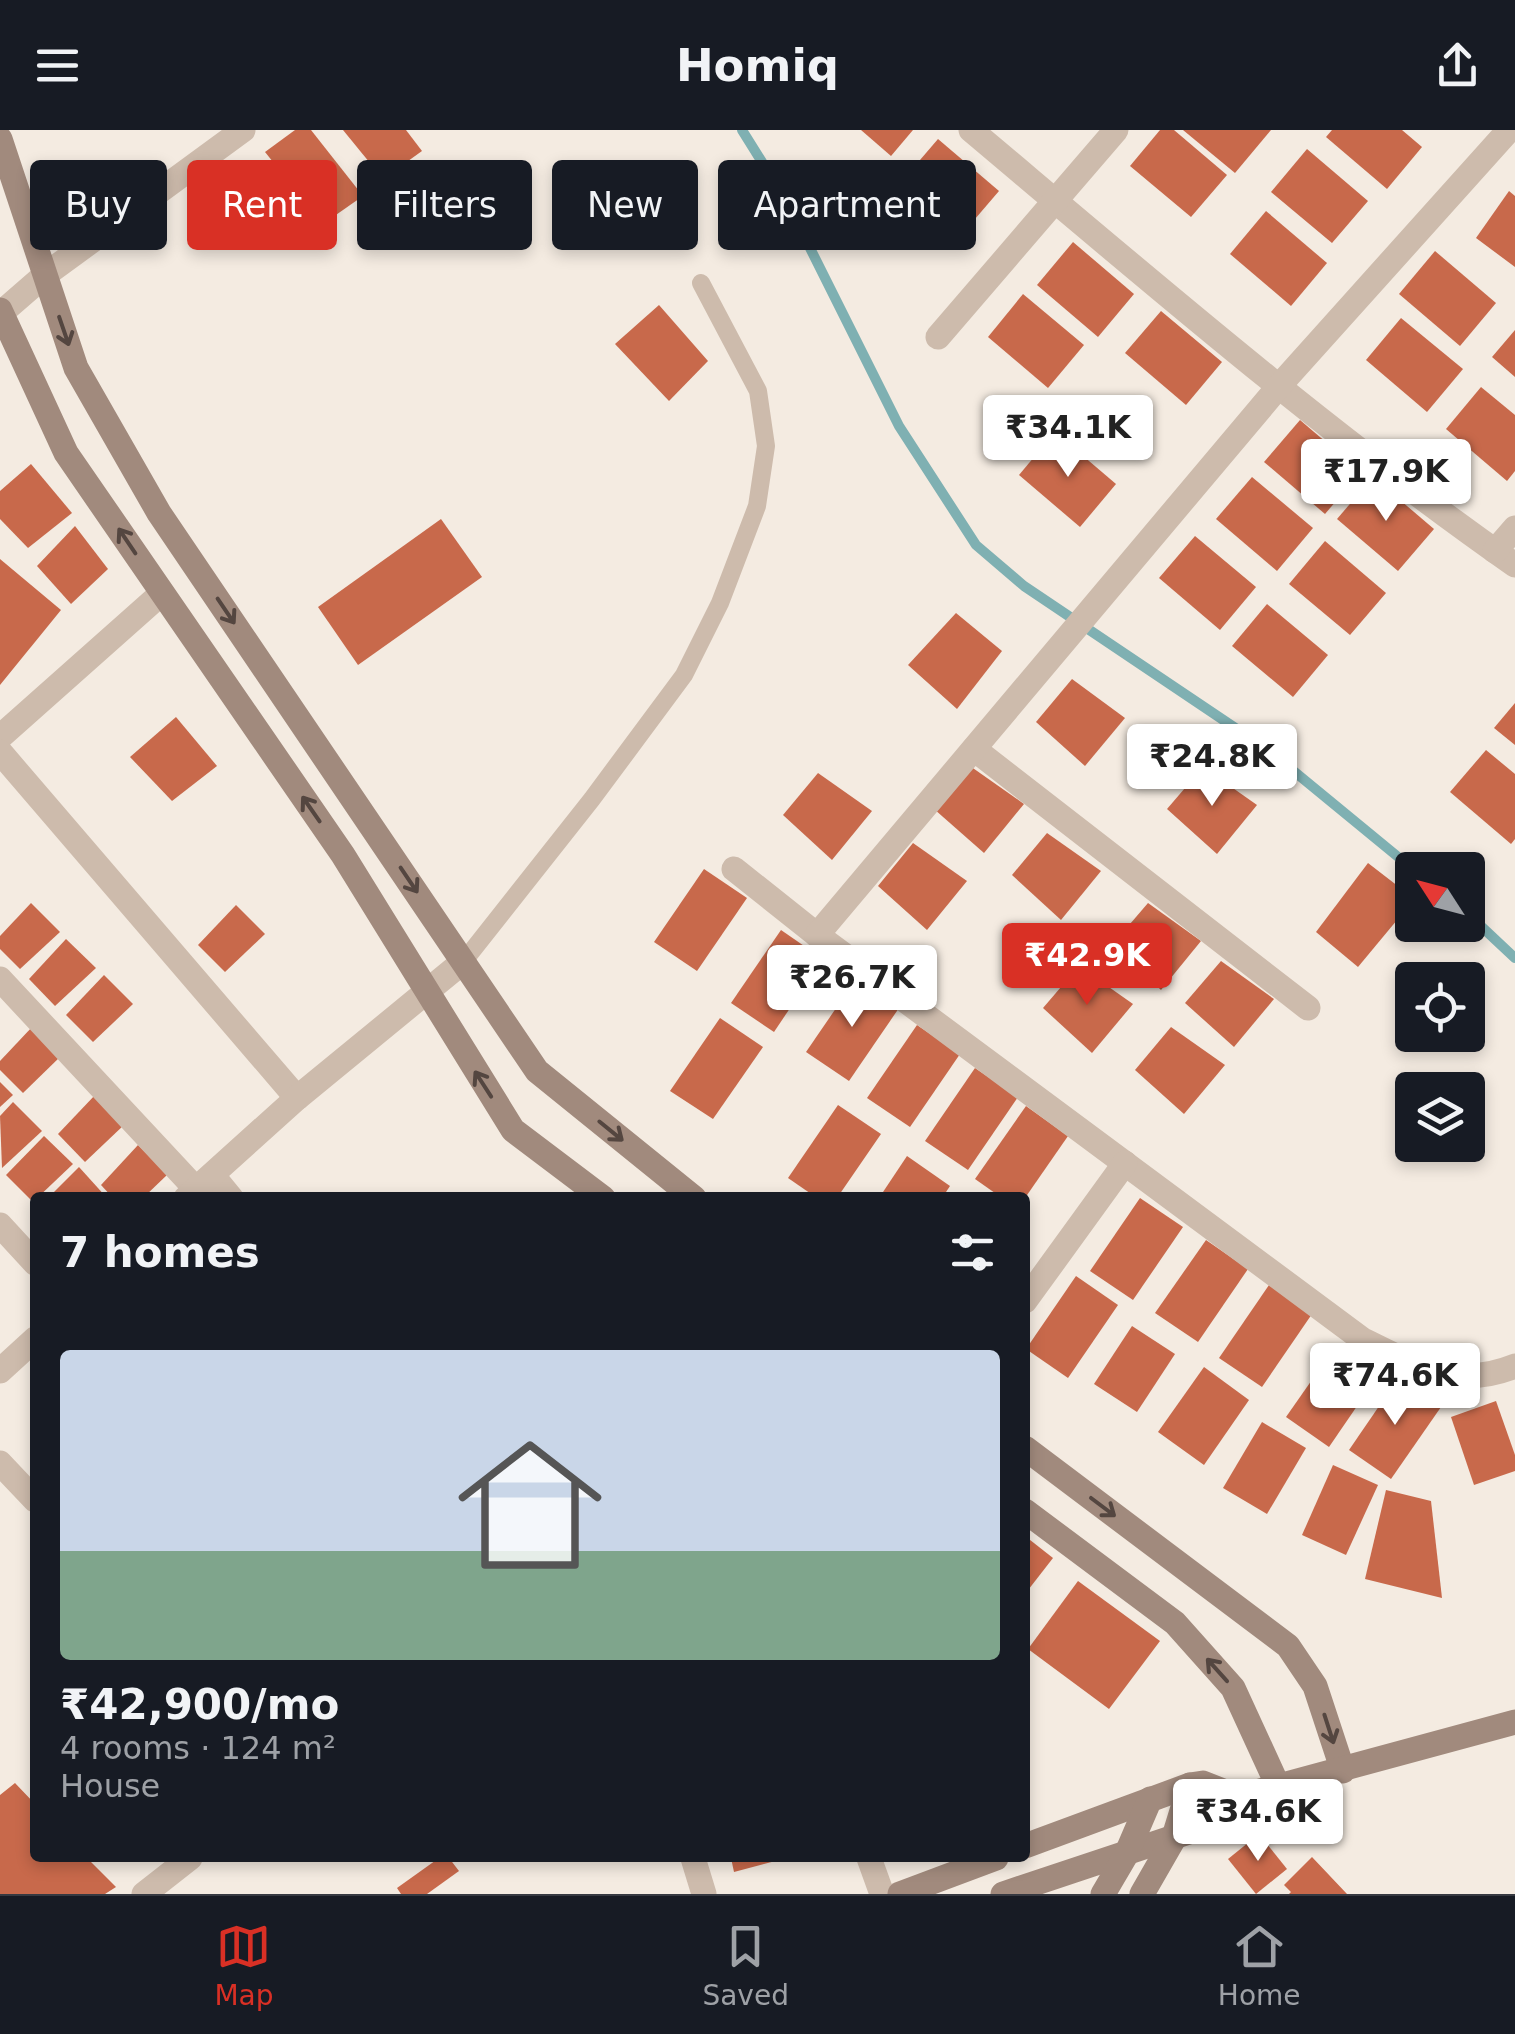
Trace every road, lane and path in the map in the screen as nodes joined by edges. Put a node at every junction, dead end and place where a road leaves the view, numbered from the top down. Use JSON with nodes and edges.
{"nodes":[{"id":1,"x":242,"y":130,"type":"edge"},
{"id":2,"x":971,"y":130,"type":"edge"},
{"id":3,"x":1116,"y":130,"type":"edge"},
{"id":4,"x":1509,"y":130,"type":"edge"},
{"id":5,"x":0,"y":139,"type":"edge"},
{"id":6,"x":1056,"y":201,"type":"junction"},
{"id":7,"x":45,"y":275,"type":"junction"},
{"id":8,"x":701,"y":283,"type":"dead end"},
{"id":9,"x":0,"y":312,"type":"edge"},
{"id":10,"x":938,"y":338,"type":"dead end"},
{"id":11,"x":1280,"y":384,"type":"junction"},
{"id":12,"x":1515,"y":528,"type":"edge"},
{"id":13,"x":1505,"y":558,"type":"edge"},
{"id":14,"x":162,"y":592,"type":"junction"},
{"id":15,"x":0,"y":737,"type":"edge"},
{"id":16,"x":974,"y":748,"type":"junction"},
{"id":17,"x":0,"y":752,"type":"edge"},
{"id":18,"x":734,"y":869,"type":"dead end"},
{"id":19,"x":817,"y":935,"type":"junction"},
{"id":20,"x":464,"y":961,"type":"junction"},
{"id":21,"x":0,"y":979,"type":"edge"},
{"id":22,"x":426,"y":992,"type":"junction"},
{"id":23,"x":1308,"y":1008,"type":"dead end"},
{"id":24,"x":297,"y":1098,"type":"junction"},
{"id":25,"x":1125,"y":1164,"type":"junction"},
{"id":26,"x":198,"y":1188,"type":"edge"},
{"id":27,"x":595,"y":1192,"type":"edge"},
{"id":28,"x":687,"y":1192,"type":"edge"},
{"id":29,"x":0,"y":1225,"type":"edge"},
{"id":30,"x":30,"y":1258,"type":"edge"},
{"id":31,"x":1030,"y":1294,"type":"edge"},
{"id":32,"x":30,"y":1344,"type":"edge"},
{"id":33,"x":1515,"y":1366,"type":"edge"},
{"id":34,"x":0,"y":1371,"type":"edge"},
{"id":35,"x":1030,"y":1452,"type":"edge"},
{"id":36,"x":0,"y":1463,"type":"edge"},
{"id":37,"x":30,"y":1495,"type":"edge"},
{"id":38,"x":1030,"y":1515,"type":"edge"},
{"id":39,"x":1515,"y":1722,"type":"edge"},
{"id":40,"x":1343,"y":1771,"type":"junction"},
{"id":41,"x":1190,"y":1785,"type":"junction"},
{"id":42,"x":1278,"y":1786,"type":"junction"},
{"id":43,"x":1238,"y":1797,"type":"junction"},
{"id":44,"x":1150,"y":1799,"type":"junction"},
{"id":45,"x":1173,"y":1840,"type":"junction"},
{"id":46,"x":1030,"y":1844,"type":"edge"},
{"id":47,"x":1126,"y":1855,"type":"junction"},
{"id":48,"x":185,"y":1862,"type":"edge"},
{"id":49,"x":695,"y":1862,"type":"edge"},
{"id":50,"x":870,"y":1862,"type":"edge"},
{"id":51,"x":985,"y":1862,"type":"edge"},
{"id":52,"x":144,"y":1894,"type":"edge"},
{"id":53,"x":704,"y":1894,"type":"edge"},
{"id":54,"x":882,"y":1894,"type":"edge"},
{"id":55,"x":900,"y":1894,"type":"edge"},
{"id":56,"x":1003,"y":1894,"type":"edge"},
{"id":57,"x":1102,"y":1894,"type":"edge"},
{"id":58,"x":1142,"y":1894,"type":"edge"}],
"edges":[{"from":1,"to":7,"type":"street"},
{"from":2,"to":6,"type":"street"},
{"from":3,"to":6,"type":"street"},
{"from":4,"to":11,"type":"street"},
{"from":5,"to":7,"type":"street"},
{"from":6,"to":10,"type":"street"},
{"from":6,"to":11,"type":"street"},
{"from":7,"to":9,"type":"street"},
{"from":7,"to":20,"type":"street","one_way":true},
{"from":8,"to":20,"type":"lane"},
{"from":14,"to":9,"type":"street","one_way":true},
{"from":11,"to":13,"type":"street"},
{"from":11,"to":16,"type":"street"},
{"from":12,"to":13,"type":"street"},
{"from":14,"to":15,"type":"street"},
{"from":22,"to":14,"type":"street","one_way":true},
{"from":16,"to":19,"type":"street"},
{"from":16,"to":23,"type":"street"},
{"from":17,"to":24,"type":"street"},
{"from":18,"to":19,"type":"street"},
{"from":19,"to":25,"type":"street"},
{"from":20,"to":22,"type":"street"},
{"from":20,"to":28,"type":"street","one_way":true},
{"from":21,"to":26,"type":"street"},
{"from":22,"to":24,"type":"street"},
{"from":27,"to":22,"type":"street","one_way":true},
{"from":24,"to":26,"type":"street"},
{"from":25,"to":31,"type":"street"},
{"from":25,"to":33,"type":"street"},
{"from":29,"to":30,"type":"street"},
{"from":32,"to":34,"type":"street"},
{"from":35,"to":40,"type":"street","one_way":true},
{"from":36,"to":37,"type":"street"},
{"from":42,"to":38,"type":"street","one_way":true},
{"from":39,"to":40,"type":"street"},
{"from":40,"to":42,"type":"street"},
{"from":41,"to":43,"type":"street"},
{"from":41,"to":44,"type":"street"},
{"from":41,"to":45,"type":"street"},
{"from":42,"to":43,"type":"street"},
{"from":43,"to":45,"type":"street"},
{"from":44,"to":46,"type":"street"},
{"from":44,"to":47,"type":"street"},
{"from":45,"to":47,"type":"street"},
{"from":45,"to":58,"type":"street"},
{"from":47,"to":56,"type":"street"},
{"from":47,"to":57,"type":"street"},
{"from":48,"to":52,"type":"street"},
{"from":49,"to":53,"type":"street"},
{"from":50,"to":54,"type":"street"},
{"from":51,"to":55,"type":"street"}]}
